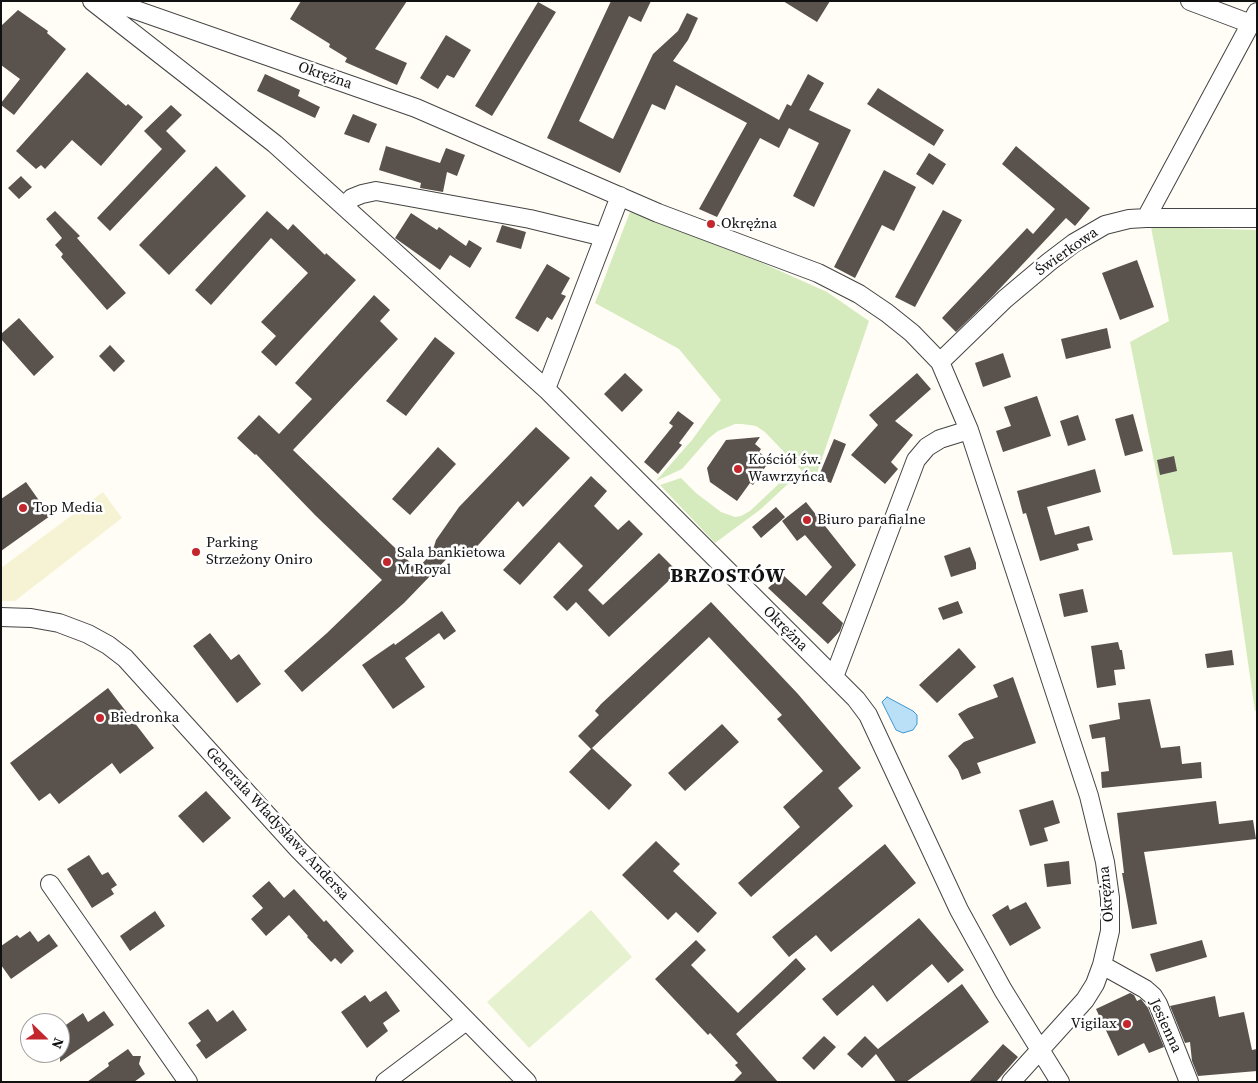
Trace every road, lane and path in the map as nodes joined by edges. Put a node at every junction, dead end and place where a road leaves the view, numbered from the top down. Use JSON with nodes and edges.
{"nodes":[{"id":1,"x":92,"y":1,"type":"edge"},
{"id":2,"x":110,"y":1,"type":"edge"},
{"id":3,"x":1190,"y":1,"type":"edge"},
{"id":4,"x":1254,"y":18,"type":"edge"},
{"id":5,"x":620,"y":196,"type":"junction"},
{"id":6,"x":345,"y":206,"type":"junction"},
{"id":7,"x":1146,"y":218,"type":"junction"},
{"id":8,"x":1257,"y":218,"type":"edge"},
{"id":9,"x":604,"y":237,"type":"junction"},
{"id":10,"x":940,"y":362,"type":"junction"},
{"id":11,"x":546,"y":389,"type":"junction"},
{"id":12,"x":969,"y":430,"type":"junction"},
{"id":13,"x":1,"y":617,"type":"edge"},
{"id":14,"x":834,"y":677,"type":"junction"},
{"id":15,"x":50,"y":884,"type":"dead end"},
{"id":16,"x":1102,"y":965,"type":"junction"},
{"id":17,"x":466,"y":1021,"type":"junction"},
{"id":18,"x":1040,"y":1049,"type":"junction"},
{"id":19,"x":182,"y":1080,"type":"edge"},
{"id":20,"x":384,"y":1082,"type":"edge"},
{"id":21,"x":526,"y":1082,"type":"edge"},
{"id":22,"x":1011,"y":1082,"type":"edge"},
{"id":23,"x":1060,"y":1082,"type":"edge"},
{"id":24,"x":1190,"y":1082,"type":"edge"}],
"edges":[{"from":1,"to":6,"type":"street","name":"Okrężna"},
{"from":2,"to":5,"type":"street","name":"Okrężna"},
{"from":3,"to":4,"type":"street"},
{"from":4,"to":7,"type":"street"},
{"from":5,"to":9,"type":"street"},
{"from":5,"to":10,"type":"street","name":"Okrężna"},
{"from":6,"to":9,"type":"street"},
{"from":6,"to":11,"type":"street","name":"Okrężna"},
{"from":7,"to":8,"type":"street","name":"Świerkowa"},
{"from":7,"to":10,"type":"street","name":"Świerkowa"},
{"from":9,"to":11,"type":"street"},
{"from":10,"to":12,"type":"street","name":"Okrężna"},
{"from":11,"to":14,"type":"street","name":"Okrężna"},
{"from":12,"to":14,"type":"street"},
{"from":12,"to":16,"type":"street","name":"Okrężna"},
{"from":13,"to":17,"type":"street","name":"Generała Władysława Andersa"},
{"from":14,"to":18,"type":"street","name":"Okrężna"},
{"from":15,"to":19,"type":"street"},
{"from":16,"to":18,"type":"street","name":"Okrężna"},
{"from":16,"to":24,"type":"street","name":"Jesienna"},
{"from":17,"to":20,"type":"street"},
{"from":17,"to":21,"type":"street","name":"Generała Władysława Andersa"},
{"from":18,"to":22,"type":"street"},
{"from":18,"to":23,"type":"street"}]}
